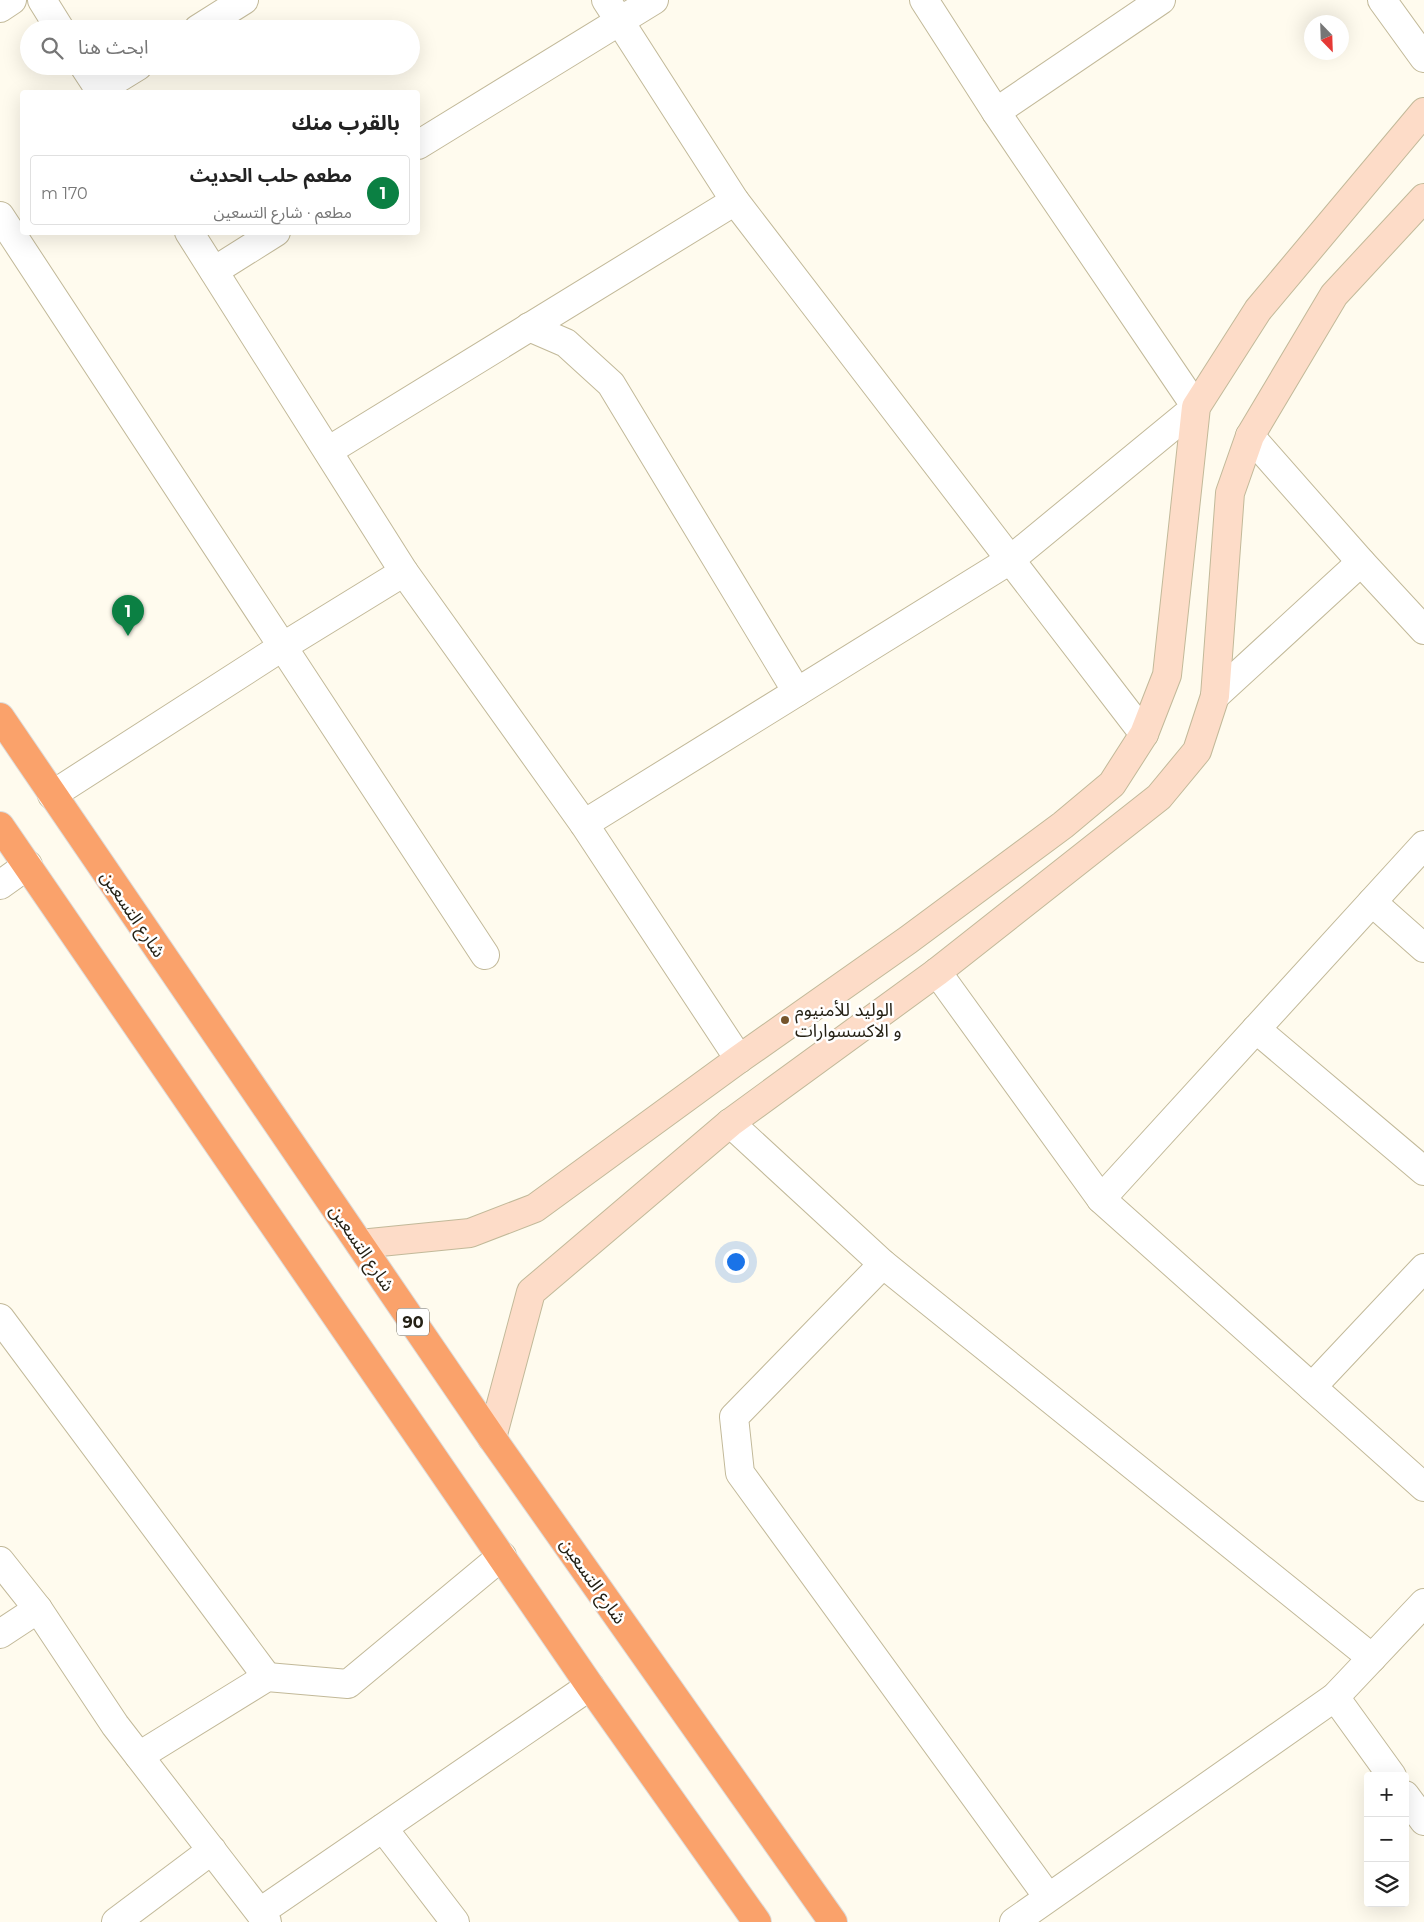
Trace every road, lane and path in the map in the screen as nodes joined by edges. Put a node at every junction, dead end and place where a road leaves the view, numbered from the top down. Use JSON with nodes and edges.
{"nodes":[{"id":1,"x":12,"y":0,"type":"edge"},
{"id":2,"x":42,"y":0,"type":"edge"},
{"id":3,"x":244,"y":0,"type":"edge"},
{"id":4,"x":654,"y":0,"type":"edge"},
{"id":5,"x":924,"y":0,"type":"edge"},
{"id":6,"x":1161,"y":0,"type":"edge"},
{"id":7,"x":1382,"y":0,"type":"edge"},
{"id":8,"x":0,"y":8,"type":"edge"},
{"id":9,"x":613,"y":10,"type":"edge"},
{"id":10,"x":54,"y":20,"type":"edge"},
{"id":11,"x":212,"y":20,"type":"edge"},
{"id":12,"x":1424,"y":58,"type":"edge"},
{"id":13,"x":90,"y":75,"type":"edge"},
{"id":14,"x":124,"y":75,"type":"edge"},
{"id":15,"x":99,"y":90,"type":"edge"},
{"id":16,"x":102,"y":90,"type":"edge"},
{"id":17,"x":996,"y":112,"type":"junction"},
{"id":18,"x":1424,"y":112,"type":"edge"},
{"id":19,"x":420,"y":144,"type":"edge"},
{"id":20,"x":1424,"y":198,"type":"edge"},
{"id":21,"x":735,"y":201,"type":"junction"},
{"id":22,"x":0,"y":216,"type":"edge"},
{"id":23,"x":191,"y":235,"type":"edge"},
{"id":24,"x":271,"y":235,"type":"edge"},
{"id":25,"x":214,"y":271,"type":"junction"},
{"id":26,"x":530,"y":327,"type":"junction"},
{"id":27,"x":1196,"y":407,"type":"junction"},
{"id":28,"x":1250,"y":436,"type":"junction"},
{"id":29,"x":328,"y":451,"type":"junction"},
{"id":30,"x":1010,"y":560,"type":"junction"},
{"id":31,"x":1361,"y":562,"type":"junction"},
{"id":32,"x":404,"y":572,"type":"junction"},
{"id":33,"x":1424,"y":630,"type":"edge"},
{"id":34,"x":282,"y":647,"type":"junction"},
{"id":35,"x":797,"y":692,"type":"junction"},
{"id":36,"x":1215,"y":696,"type":"junction"},
{"id":37,"x":0,"y":717,"type":"edge"},
{"id":38,"x":1144,"y":734,"type":"junction"},
{"id":39,"x":52,"y":795,"type":"junction"},
{"id":40,"x":584,"y":824,"type":"junction"},
{"id":41,"x":0,"y":826,"type":"edge"},
{"id":42,"x":1424,"y":845,"type":"edge"},
{"id":43,"x":28,"y":865,"type":"junction"},
{"id":44,"x":0,"y":885,"type":"edge"},
{"id":45,"x":1372,"y":902,"type":"junction"},
{"id":46,"x":1424,"y":948,"type":"edge"},
{"id":47,"x":485,"y":955,"type":"dead end"},
{"id":48,"x":937,"y":972,"type":"junction"},
{"id":49,"x":1256,"y":1029,"type":"junction"},
{"id":50,"x":739,"y":1059,"type":"junction"},
{"id":51,"x":730,"y":1123,"type":"junction"},
{"id":52,"x":1424,"y":1171,"type":"edge"},
{"id":53,"x":1101,"y":1199,"type":"junction"},
{"id":54,"x":360,"y":1244,"type":"junction"},
{"id":55,"x":883,"y":1264,"type":"junction"},
{"id":56,"x":1424,"y":1268,"type":"edge"},
{"id":57,"x":0,"y":1318,"type":"edge"},
{"id":58,"x":1312,"y":1387,"type":"junction"},
{"id":59,"x":492,"y":1438,"type":"junction"},
{"id":60,"x":1424,"y":1487,"type":"edge"},
{"id":61,"x":502,"y":1556,"type":"junction"},
{"id":62,"x":0,"y":1561,"type":"edge"},
{"id":63,"x":1424,"y":1603,"type":"edge"},
{"id":64,"x":38,"y":1609,"type":"junction"},
{"id":65,"x":0,"y":1634,"type":"edge"},
{"id":66,"x":1372,"y":1658,"type":"junction"},
{"id":67,"x":267,"y":1677,"type":"junction"},
{"id":68,"x":590,"y":1686,"type":"junction"},
{"id":69,"x":1335,"y":1697,"type":"junction"},
{"id":70,"x":139,"y":1756,"type":"junction"},
{"id":71,"x":1389,"y":1772,"type":"edge"},
{"id":72,"x":1409,"y":1800,"type":"edge"},
{"id":73,"x":1424,"y":1821,"type":"edge"},
{"id":74,"x":383,"y":1828,"type":"junction"},
{"id":75,"x":212,"y":1850,"type":"junction"},
{"id":76,"x":1048,"y":1897,"type":"junction"},
{"id":77,"x":263,"y":1917,"type":"edge"},
{"id":78,"x":116,"y":1922,"type":"edge"},
{"id":79,"x":455,"y":1922,"type":"edge"},
{"id":80,"x":756,"y":1922,"type":"edge"},
{"id":81,"x":833,"y":1922,"type":"edge"},
{"id":82,"x":1014,"y":1922,"type":"edge"}],
"edges":[{"from":1,"to":8,"type":"street"},
{"from":2,"to":10,"type":"street"},
{"from":3,"to":11,"type":"street"},
{"from":4,"to":9,"type":"street"},
{"from":5,"to":17,"type":"street"},
{"from":6,"to":17,"type":"street"},
{"from":7,"to":12,"type":"street"},
{"from":9,"to":19,"type":"street"},
{"from":9,"to":21,"type":"street"},
{"from":13,"to":15,"type":"street"},
{"from":14,"to":16,"type":"street"},
{"from":17,"to":27,"type":"street"},
{"from":18,"to":27,"type":"main road"},
{"from":20,"to":28,"type":"main road"},
{"from":21,"to":26,"type":"street"},
{"from":21,"to":30,"type":"street"},
{"from":22,"to":34,"type":"street"},
{"from":23,"to":25,"type":"street"},
{"from":24,"to":25,"type":"street"},
{"from":25,"to":29,"type":"street"},
{"from":26,"to":29,"type":"street"},
{"from":26,"to":35,"type":"street"},
{"from":27,"to":30,"type":"street"},
{"from":27,"to":38,"type":"main road"},
{"from":28,"to":31,"type":"street"},
{"from":28,"to":36,"type":"main road"},
{"from":29,"to":32,"type":"street"},
{"from":30,"to":35,"type":"street"},
{"from":30,"to":38,"type":"street"},
{"from":31,"to":33,"type":"street"},
{"from":31,"to":36,"type":"street"},
{"from":32,"to":34,"type":"street"},
{"from":32,"to":40,"type":"street"},
{"from":34,"to":39,"type":"street"},
{"from":34,"to":47,"type":"street"},
{"from":35,"to":40,"type":"street"},
{"from":36,"to":48,"type":"main road"},
{"from":37,"to":39,"type":"highway","name":"شارع التسعين","number":"90"},
{"from":38,"to":50,"type":"main road"},
{"from":39,"to":54,"type":"highway","name":"شارع التسعين","number":"90"},
{"from":40,"to":50,"type":"street"},
{"from":41,"to":43,"type":"highway"},
{"from":42,"to":45,"type":"street"},
{"from":43,"to":44,"type":"street"},
{"from":43,"to":61,"type":"highway"},
{"from":45,"to":46,"type":"street"},
{"from":45,"to":49,"type":"street"},
{"from":48,"to":51,"type":"main road"},
{"from":48,"to":53,"type":"street"},
{"from":49,"to":52,"type":"street"},
{"from":49,"to":53,"type":"street"},
{"from":50,"to":54,"type":"main road"},
{"from":51,"to":55,"type":"street"},
{"from":51,"to":59,"type":"main road"},
{"from":53,"to":58,"type":"street"},
{"from":54,"to":59,"type":"highway","name":"شارع التسعين","number":"90"},
{"from":55,"to":66,"type":"street"},
{"from":55,"to":76,"type":"street"},
{"from":56,"to":58,"type":"street"},
{"from":57,"to":67,"type":"street"},
{"from":58,"to":60,"type":"street"},
{"from":59,"to":81,"type":"highway","name":"شارع التسعين","number":"90"},
{"from":61,"to":67,"type":"street"},
{"from":61,"to":68,"type":"highway"},
{"from":62,"to":64,"type":"street"},
{"from":63,"to":66,"type":"street"},
{"from":64,"to":65,"type":"street"},
{"from":64,"to":70,"type":"street"},
{"from":66,"to":69,"type":"street"},
{"from":67,"to":70,"type":"street"},
{"from":68,"to":74,"type":"street"},
{"from":68,"to":80,"type":"highway"},
{"from":69,"to":71,"type":"street"},
{"from":69,"to":76,"type":"street"},
{"from":70,"to":75,"type":"street"},
{"from":72,"to":73,"type":"street"},
{"from":74,"to":77,"type":"street"},
{"from":74,"to":79,"type":"street"},
{"from":75,"to":77,"type":"street"},
{"from":75,"to":78,"type":"street"},
{"from":76,"to":82,"type":"street"}]}
